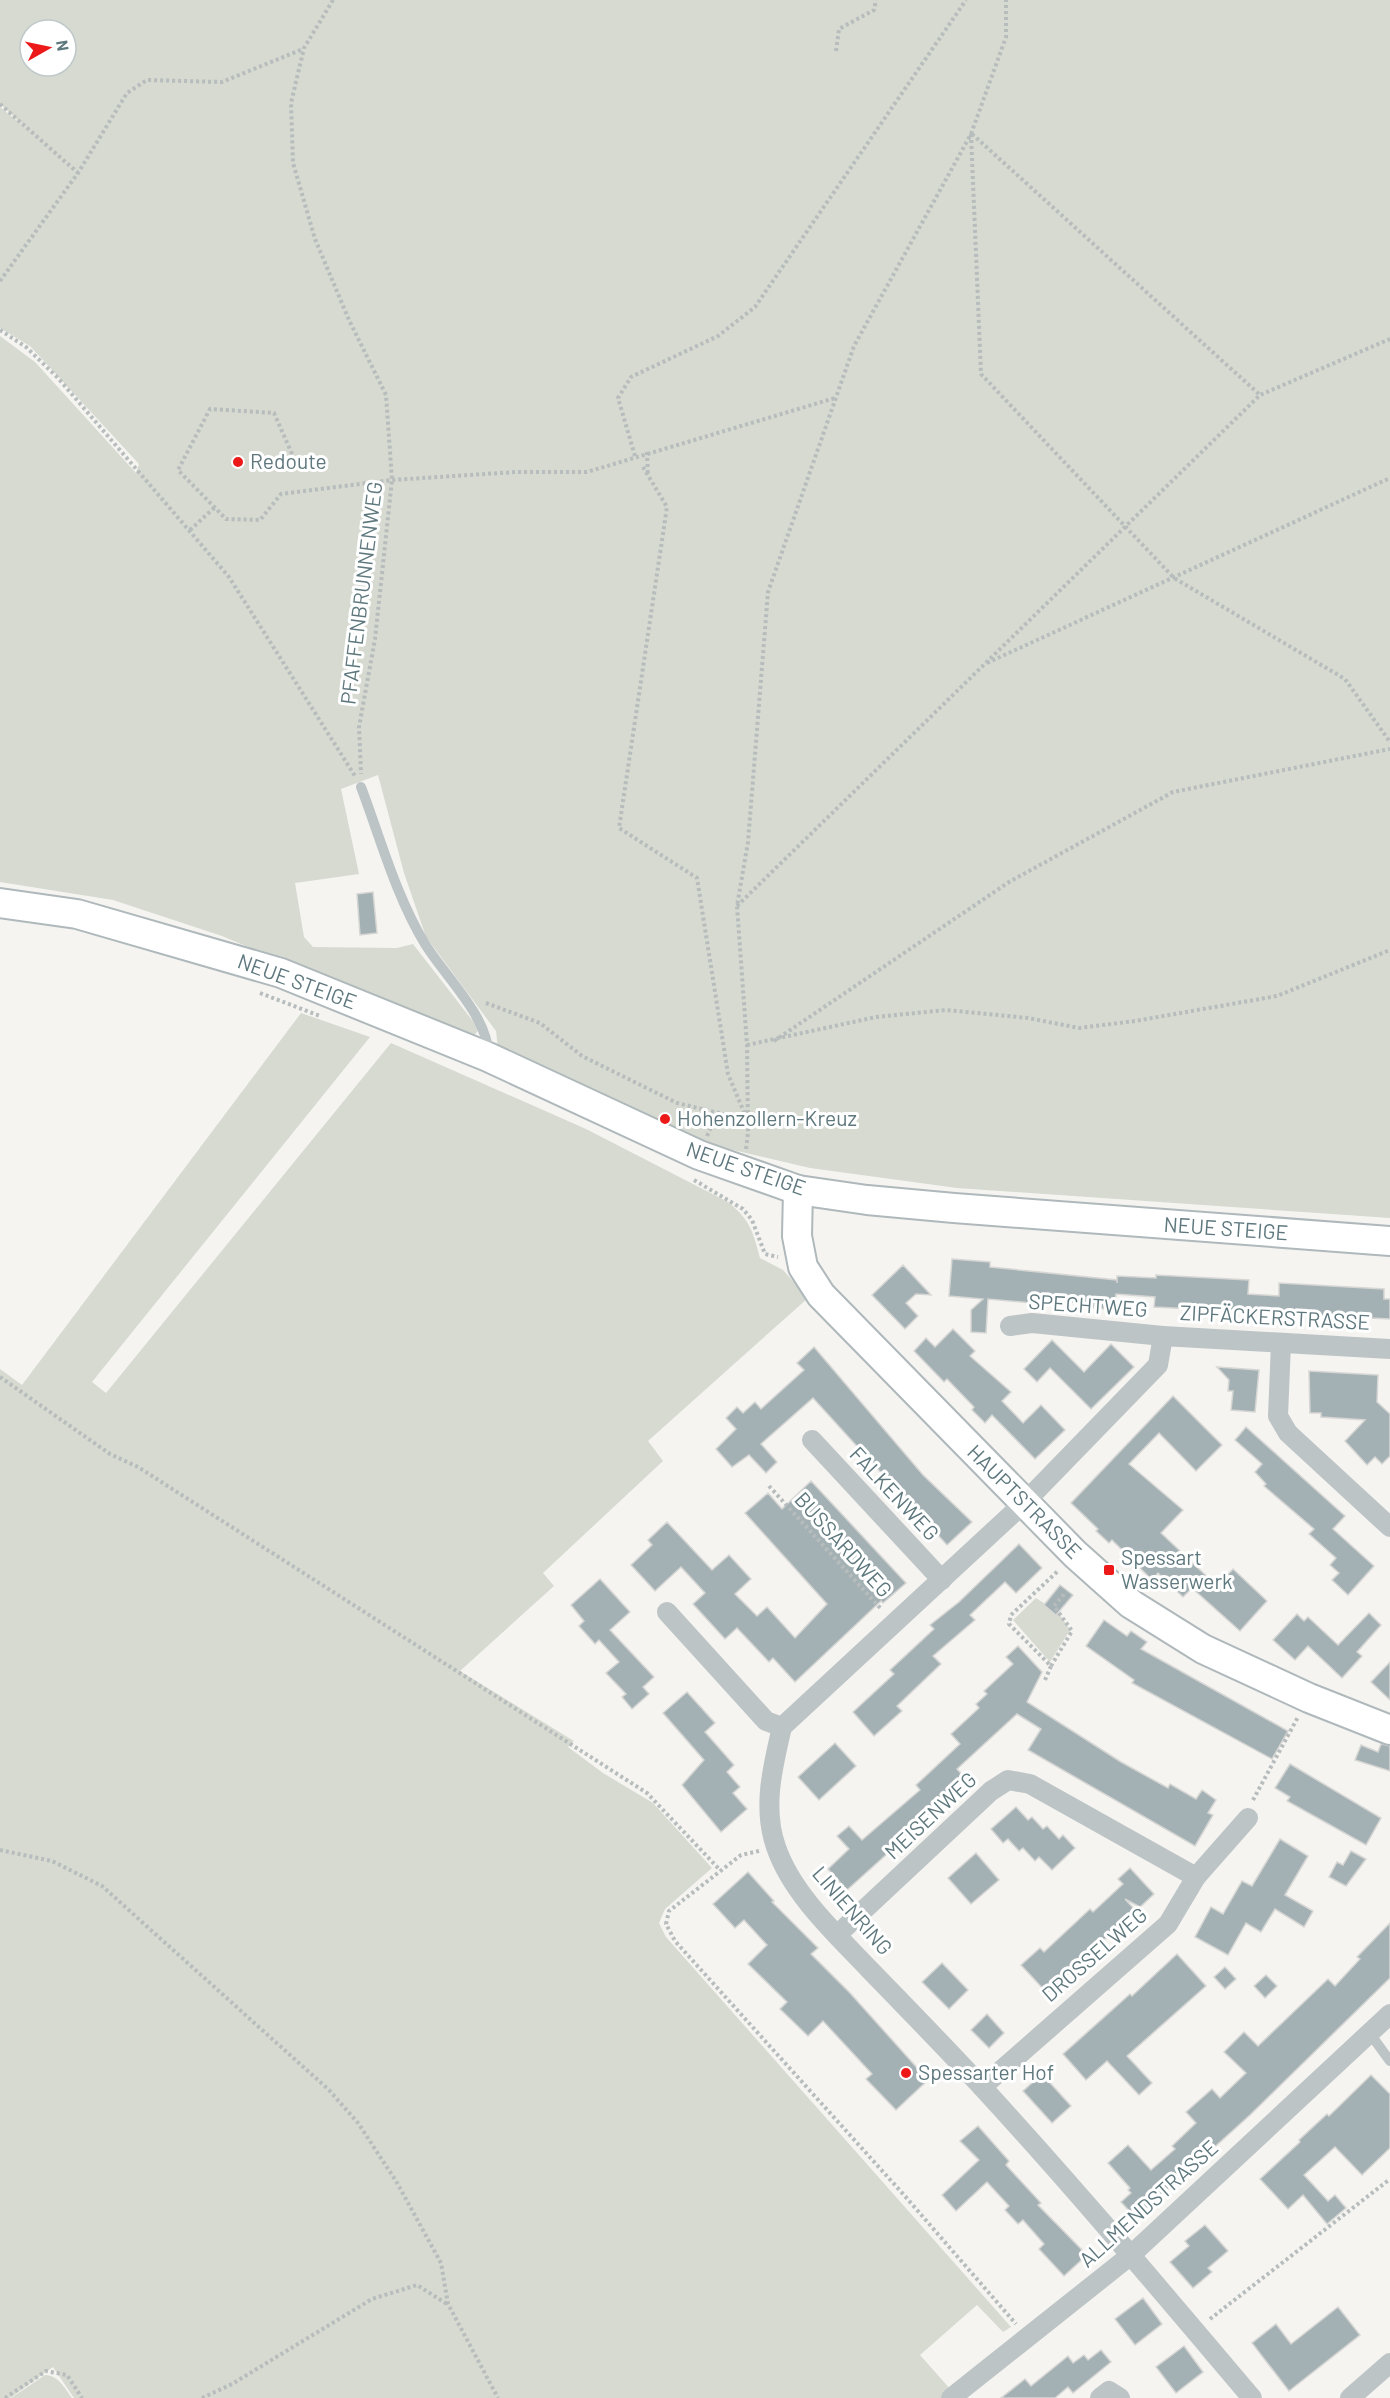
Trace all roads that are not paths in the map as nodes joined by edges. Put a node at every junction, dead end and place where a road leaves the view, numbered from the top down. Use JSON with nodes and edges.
{"nodes":[{"id":1,"x":361,"y":787,"type":"road end"},
{"id":2,"x":0,"y":903,"type":"edge"},
{"id":3,"x":488,"y":1058,"type":"junction"},
{"id":4,"x":798,"y":1190,"type":"junction"},
{"id":5,"x":1390,"y":1241,"type":"edge"},
{"id":6,"x":1010,"y":1326,"type":"dead end"},
{"id":7,"x":1163,"y":1336,"type":"junction"},
{"id":8,"x":1281,"y":1343,"type":"junction"},
{"id":9,"x":1390,"y":1349,"type":"edge"},
{"id":10,"x":812,"y":1440,"type":"dead end"},
{"id":11,"x":1024,"y":1503,"type":"junction"},
{"id":12,"x":1390,"y":1527,"type":"edge"},
{"id":13,"x":942,"y":1580,"type":"junction"},
{"id":14,"x":667,"y":1612,"type":"dead end"},
{"id":15,"x":782,"y":1727,"type":"junction"},
{"id":16,"x":1390,"y":1730,"type":"edge"},
{"id":17,"x":1248,"y":1818,"type":"road end"},
{"id":18,"x":1196,"y":1877,"type":"junction"},
{"id":19,"x":837,"y":1935,"type":"junction"},
{"id":20,"x":1390,"y":2014,"type":"edge"},
{"id":21,"x":1371,"y":2035,"type":"junction"},
{"id":22,"x":1390,"y":2061,"type":"edge"},
{"id":23,"x":982,"y":2087,"type":"junction"},
{"id":24,"x":1131,"y":2254,"type":"junction"},
{"id":25,"x":1390,"y":2363,"type":"edge"},
{"id":26,"x":951,"y":2398,"type":"edge"},
{"id":27,"x":1100,"y":2398,"type":"edge"},
{"id":28,"x":1120,"y":2398,"type":"edge"},
{"id":29,"x":1252,"y":2398,"type":"edge"},
{"id":30,"x":1350,"y":2398,"type":"edge"}],
"edges":[{"from":1,"to":3,"type":"lane"},
{"from":2,"to":3,"type":"main road","name":"NEUE STEIGE"},
{"from":3,"to":4,"type":"main road","name":"NEUE STEIGE"},
{"from":4,"to":5,"type":"main road","name":"NEUE STEIGE"},
{"from":4,"to":11,"type":"main road","name":"HAUPTSTRASSE"},
{"from":6,"to":7,"type":"street","name":"SPECHTWEG"},
{"from":7,"to":8,"type":"street","name":"ZIPFÄCKERSTRASSE"},
{"from":7,"to":11,"type":"street","name":"ZIPFÄCKERSTRASSE"},
{"from":8,"to":9,"type":"street","name":"ZIPFÄCKERSTRASSE"},
{"from":8,"to":12,"type":"street"},
{"from":10,"to":13,"type":"street","name":"FALKENWEG"},
{"from":11,"to":13,"type":"street"},
{"from":11,"to":16,"type":"main road","name":"HAUPTSTRASSE"},
{"from":13,"to":15,"type":"street"},
{"from":14,"to":15,"type":"street"},
{"from":15,"to":19,"type":"street","name":"LINIENRING"},
{"from":17,"to":18,"type":"street","name":"DROSSELWEG"},
{"from":18,"to":19,"type":"street","name":"MEISENWEG"},
{"from":18,"to":23,"type":"street","name":"DROSSELWEG"},
{"from":19,"to":23,"type":"street","name":"LINIENRING"},
{"from":20,"to":21,"type":"street","name":"ALLMENDSTRASSE"},
{"from":21,"to":22,"type":"lane"},
{"from":21,"to":24,"type":"street","name":"ALLMENDSTRASSE"},
{"from":23,"to":24,"type":"street","name":"LINIENRING"},
{"from":24,"to":26,"type":"street","name":"ALLMENDSTRASSE"},
{"from":24,"to":29,"type":"street","name":"LINIENRING"},
{"from":25,"to":30,"type":"street"},
{"from":27,"to":28,"type":"street"}]}
